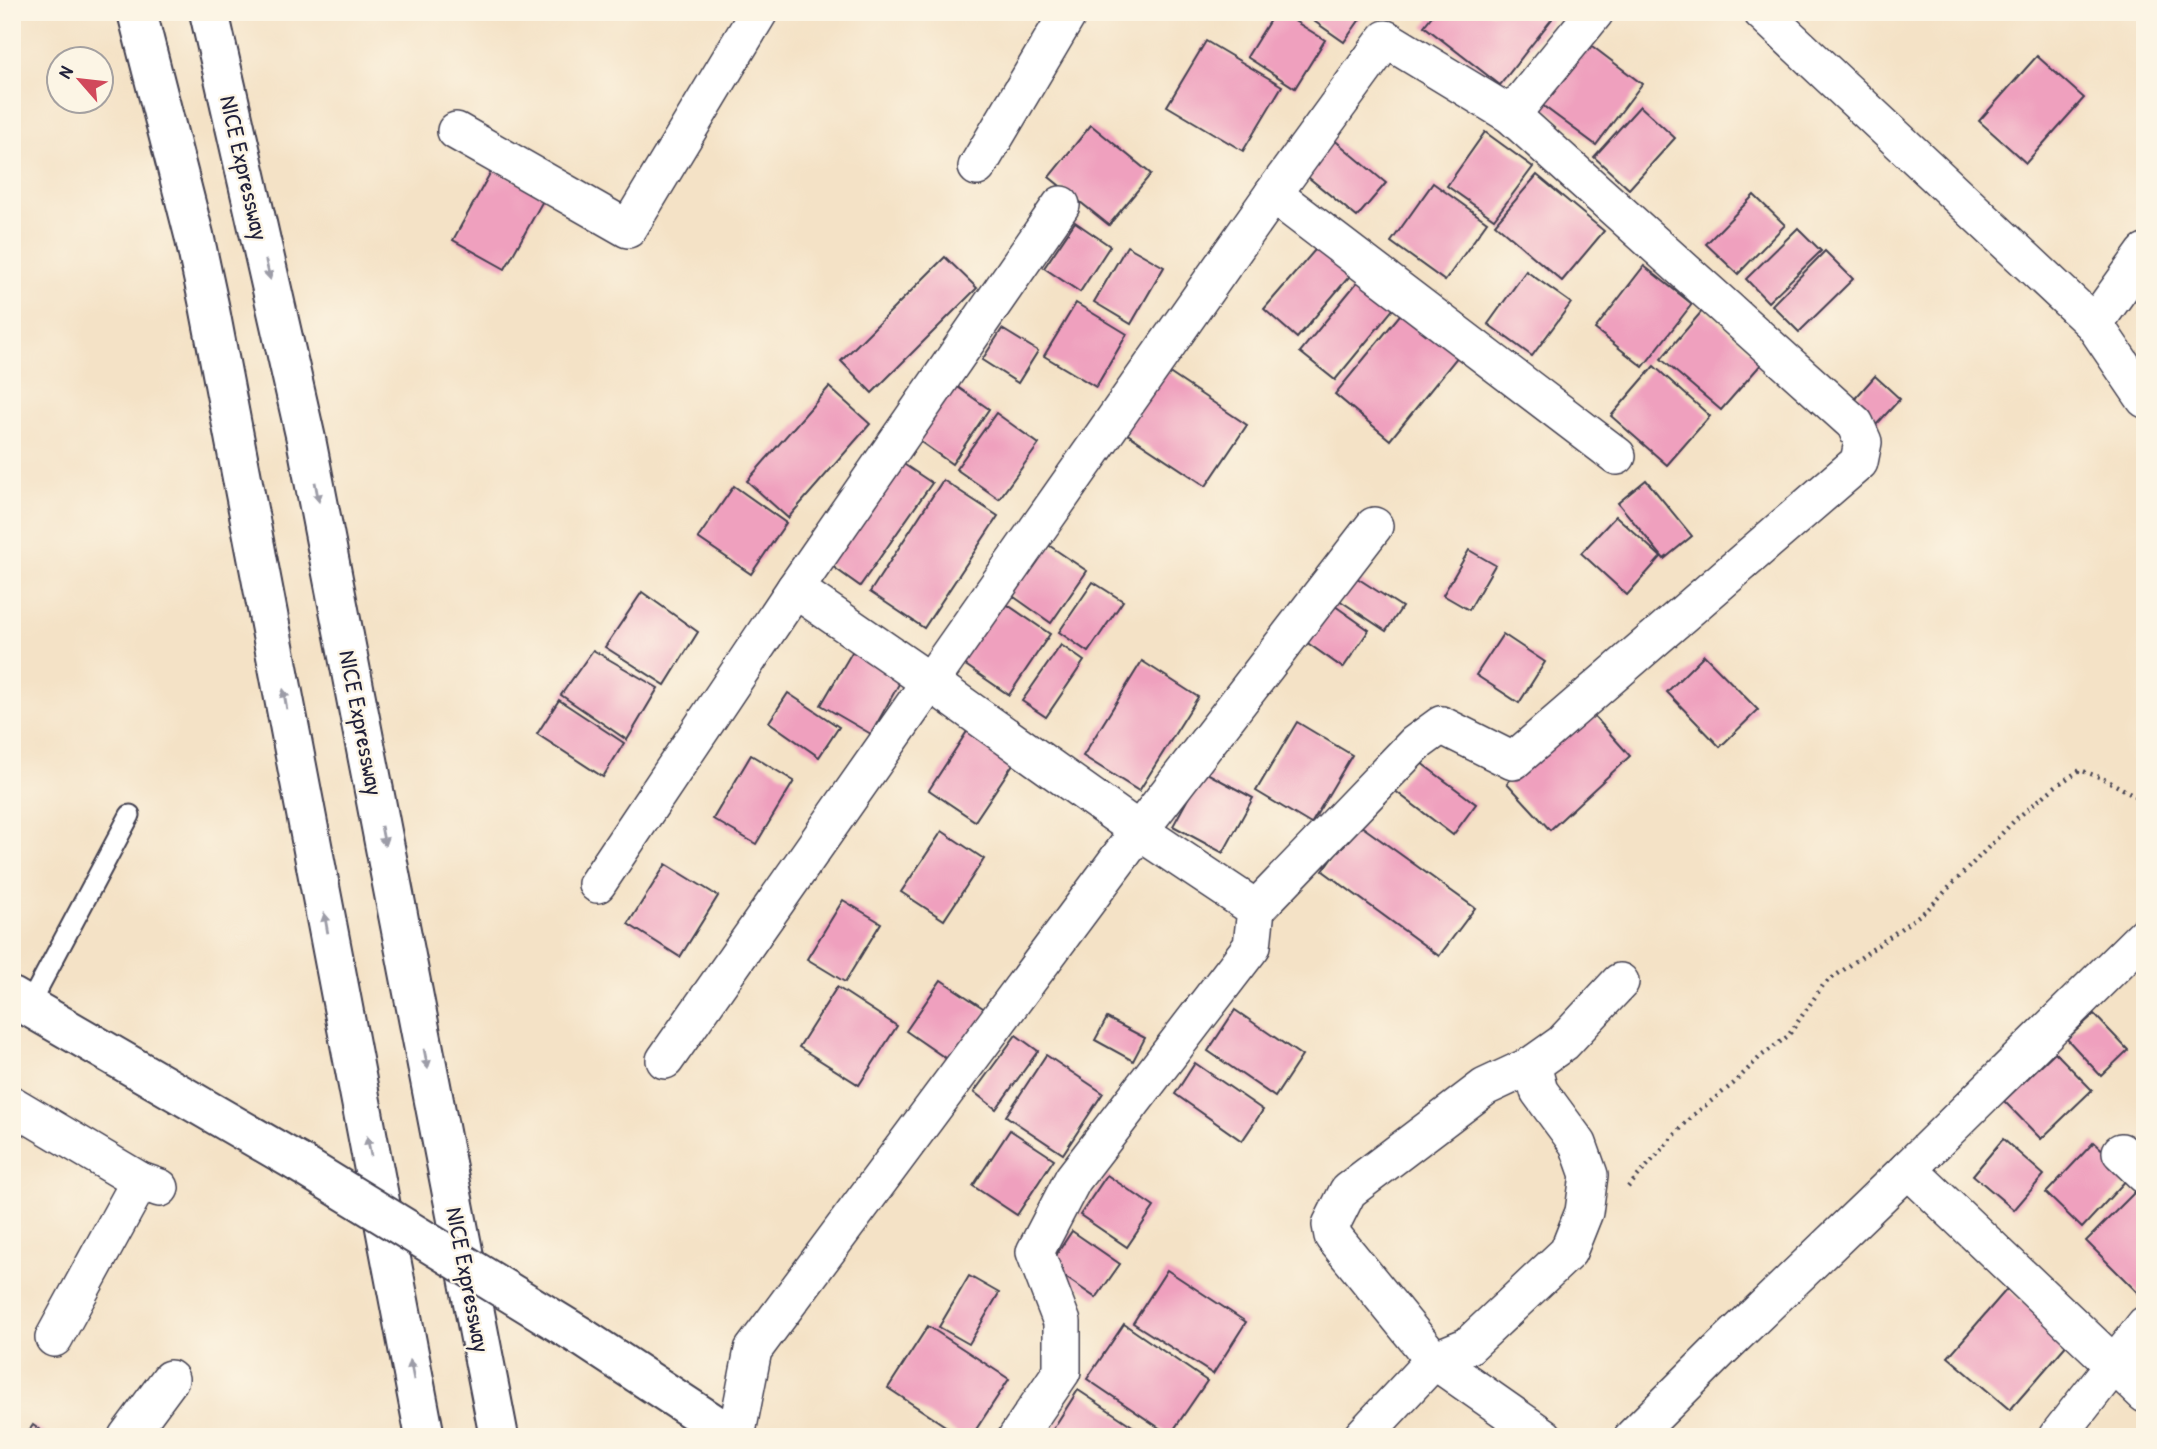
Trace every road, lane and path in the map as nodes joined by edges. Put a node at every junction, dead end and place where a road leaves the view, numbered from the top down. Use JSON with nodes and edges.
{"nodes":[{"id":1,"x":137,"y":12,"type":"edge"},
{"id":2,"x":209,"y":12,"type":"edge"},
{"id":3,"x":759,"y":12,"type":"edge"},
{"id":4,"x":1069,"y":12,"type":"edge"},
{"id":5,"x":1595,"y":12,"type":"edge"},
{"id":6,"x":1762,"y":12,"type":"edge"},
{"id":7,"x":1511,"y":115,"type":"junction"},
{"id":8,"x":456,"y":131,"type":"dead end"},
{"id":9,"x":977,"y":167,"type":"dead end"},
{"id":10,"x":1273,"y":194,"type":"junction"},
{"id":11,"x":1061,"y":205,"type":"dead end"},
{"id":12,"x":2145,"y":253,"type":"edge"},
{"id":13,"x":2094,"y":324,"type":"junction"},
{"id":14,"x":2145,"y":399,"type":"edge"},
{"id":15,"x":1617,"y":456,"type":"dead end"},
{"id":16,"x":1374,"y":526,"type":"dead end"},
{"id":17,"x":795,"y":589,"type":"junction"},
{"id":18,"x":930,"y":682,"type":"junction"},
{"id":19,"x":2138,"y":797,"type":"dead end"},
{"id":20,"x":130,"y":815,"type":"dead end"},
{"id":21,"x":1139,"y":831,"type":"junction"},
{"id":22,"x":597,"y":884,"type":"dead end"},
{"id":23,"x":1256,"y":909,"type":"junction"},
{"id":24,"x":2145,"y":935,"type":"edge"},
{"id":25,"x":1620,"y":982,"type":"dead end"},
{"id":26,"x":20,"y":1002,"type":"edge"},
{"id":27,"x":665,"y":1060,"type":"dead end"},
{"id":28,"x":1532,"y":1065,"type":"junction"},
{"id":29,"x":12,"y":1105,"type":"edge"},
{"id":30,"x":1908,"y":1169,"type":"junction"},
{"id":31,"x":1627,"y":1188,"type":"dead end"},
{"id":32,"x":2145,"y":1325,"type":"edge"},
{"id":33,"x":54,"y":1338,"type":"dead end"},
{"id":34,"x":1434,"y":1360,"type":"junction"},
{"id":35,"x":2112,"y":1364,"type":"junction"},
{"id":36,"x":170,"y":1378,"type":"dead end"},
{"id":37,"x":2145,"y":1394,"type":"edge"},
{"id":38,"x":127,"y":1437,"type":"edge"},
{"id":39,"x":425,"y":1437,"type":"edge"},
{"id":40,"x":499,"y":1437,"type":"edge"},
{"id":41,"x":735,"y":1437,"type":"edge"},
{"id":42,"x":1017,"y":1437,"type":"edge"},
{"id":43,"x":1362,"y":1437,"type":"edge"},
{"id":44,"x":1544,"y":1437,"type":"edge"},
{"id":45,"x":1633,"y":1437,"type":"edge"},
{"id":46,"x":2057,"y":1437,"type":"edge"}],
"edges":[{"from":39,"to":1,"type":"main road","one_way":true},
{"from":2,"to":40,"type":"main road","name":"NICE Expressway","one_way":true},
{"from":3,"to":8,"type":"street"},
{"from":4,"to":9,"type":"street"},
{"from":5,"to":7,"type":"street"},
{"from":6,"to":13,"type":"street"},
{"from":7,"to":10,"type":"street"},
{"from":7,"to":23,"type":"street"},
{"from":10,"to":15,"type":"street"},
{"from":10,"to":18,"type":"street"},
{"from":11,"to":17,"type":"street"},
{"from":12,"to":13,"type":"street"},
{"from":13,"to":14,"type":"street"},
{"from":16,"to":21,"type":"street"},
{"from":17,"to":18,"type":"street"},
{"from":17,"to":22,"type":"street"},
{"from":18,"to":21,"type":"street"},
{"from":18,"to":27,"type":"street"},
{"from":19,"to":31,"type":"path"},
{"from":20,"to":26,"type":"lane"},
{"from":21,"to":23,"type":"street"},
{"from":21,"to":41,"type":"street"},
{"from":23,"to":42,"type":"street"},
{"from":24,"to":30,"type":"street"},
{"from":25,"to":28,"type":"street"},
{"from":26,"to":41,"type":"main road","bridge":true},
{"from":28,"to":34,"type":"street"},
{"from":28,"to":34,"type":"street"},
{"from":29,"to":33,"type":"street"},
{"from":30,"to":35,"type":"street"},
{"from":30,"to":45,"type":"street"},
{"from":32,"to":35,"type":"street"},
{"from":34,"to":43,"type":"street"},
{"from":34,"to":44,"type":"street"},
{"from":35,"to":37,"type":"street"},
{"from":35,"to":46,"type":"street"},
{"from":36,"to":38,"type":"street"}]}
